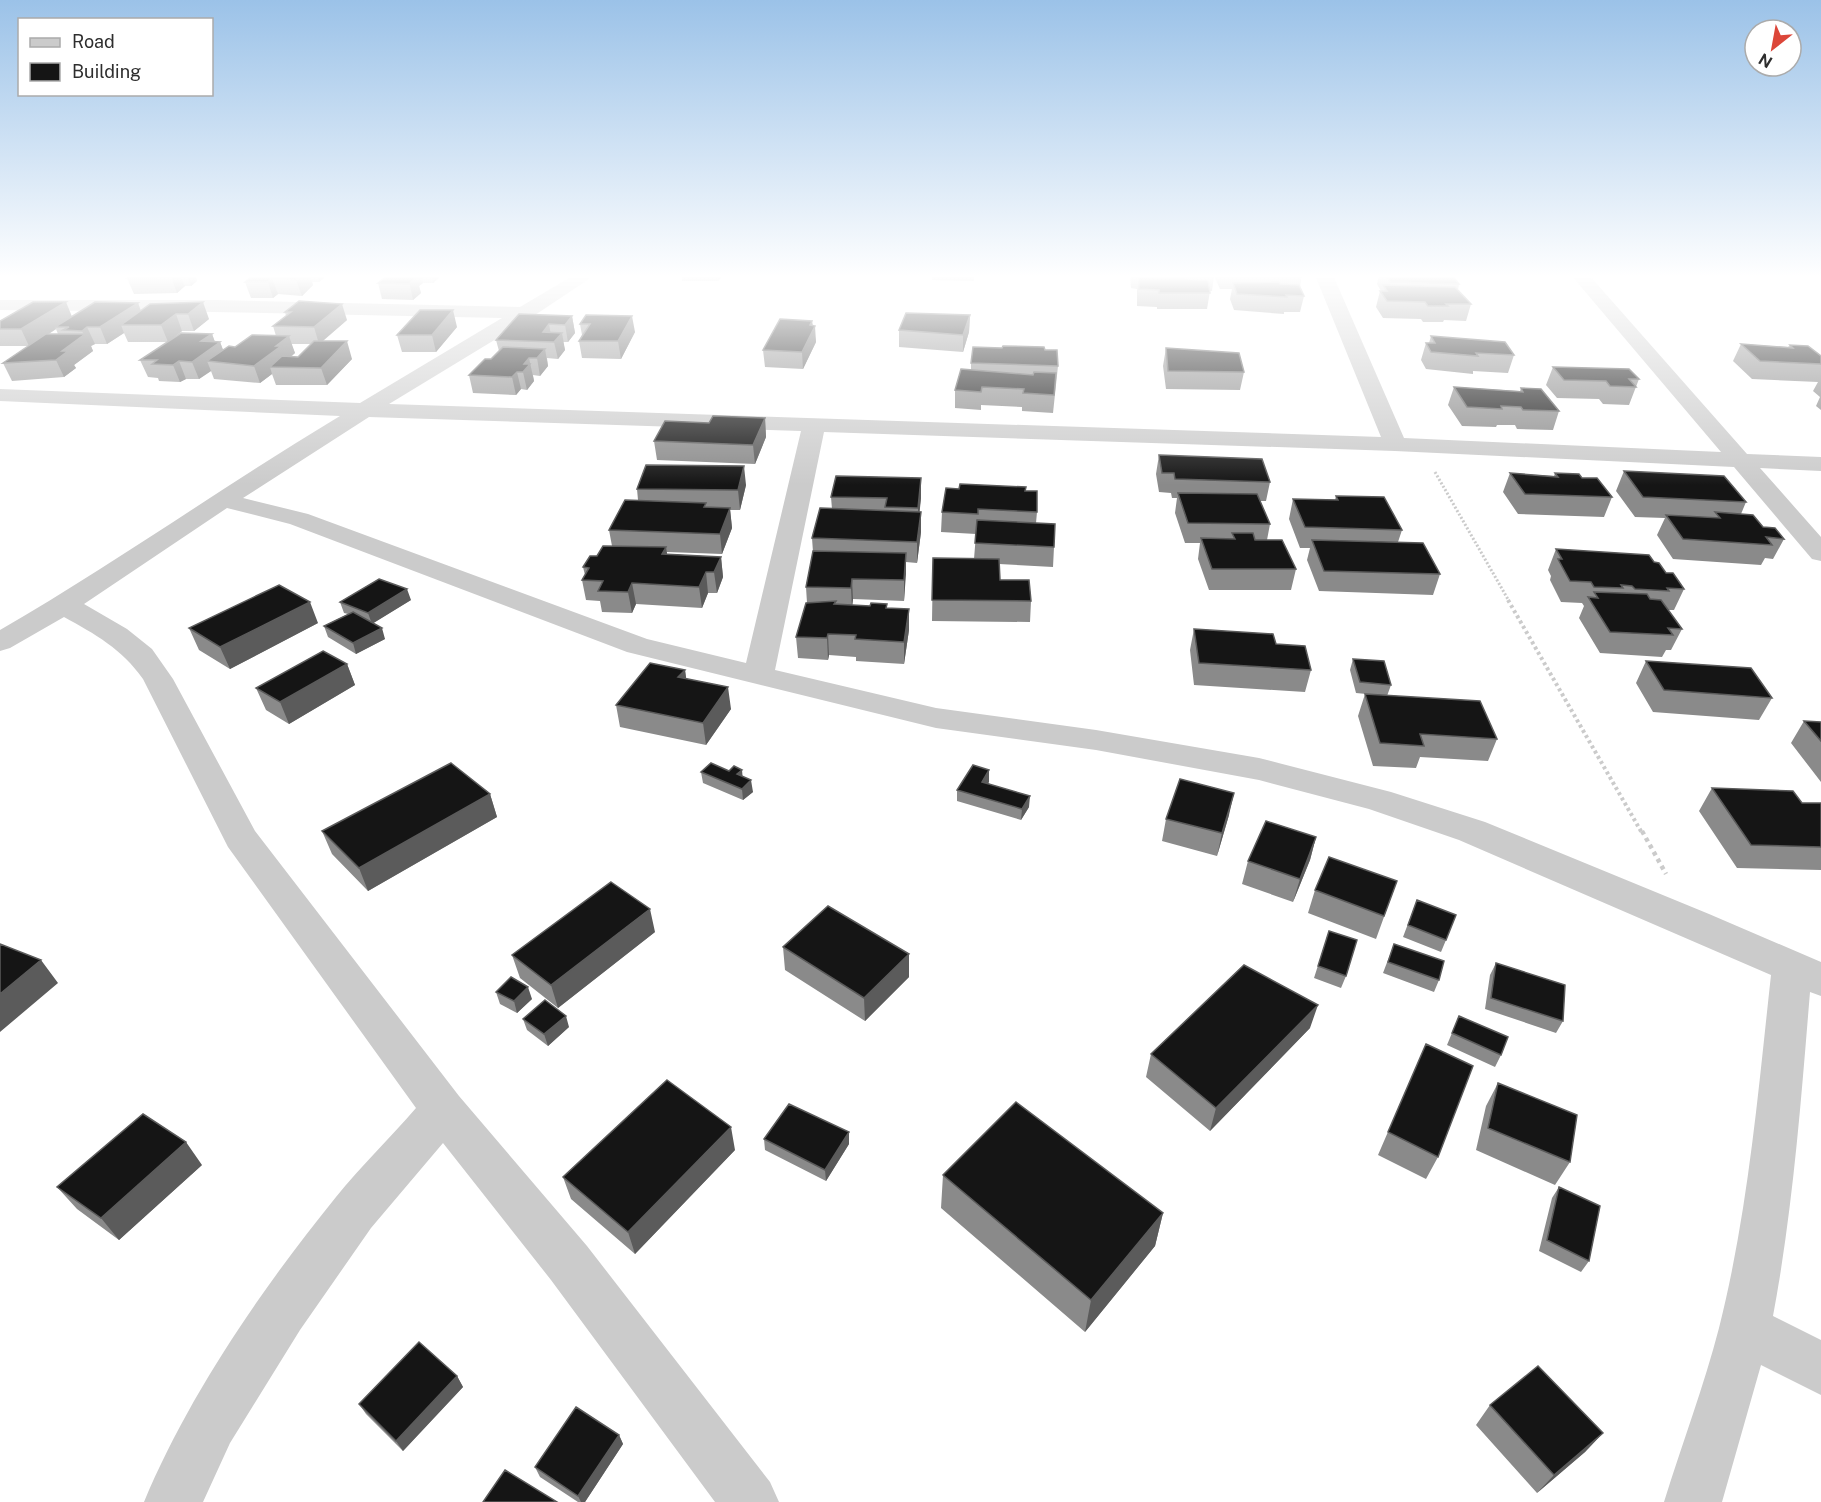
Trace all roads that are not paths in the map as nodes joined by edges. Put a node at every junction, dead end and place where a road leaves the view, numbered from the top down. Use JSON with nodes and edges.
{"nodes":[{"id":1,"x":471,"y":345,"type":"edge"},
{"id":2,"x":1355,"y":345,"type":"edge"},
{"id":3,"x":1641,"y":345,"type":"edge"},
{"id":4,"x":0,"y":395,"type":"edge"},
{"id":5,"x":363,"y":410,"type":"junction"},
{"id":6,"x":814,"y":424,"type":"junction"},
{"id":7,"x":1395,"y":444,"type":"junction"},
{"id":8,"x":1740,"y":460,"type":"junction"},
{"id":9,"x":1821,"y":464,"type":"edge"},
{"id":10,"x":223,"y":500,"type":"junction"},
{"id":11,"x":1821,"y":553,"type":"edge"},
{"id":12,"x":64,"y":605,"type":"junction"},
{"id":13,"x":0,"y":642,"type":"edge"},
{"id":14,"x":758,"y":677,"type":"junction"},
{"id":15,"x":1807,"y":974,"type":"edge"},
{"id":16,"x":443,"y":1110,"type":"junction"},
{"id":17,"x":1745,"y":1329,"type":"junction"},
{"id":18,"x":1821,"y":1368,"type":"edge"},
{"id":19,"x":173,"y":1502,"type":"edge"},
{"id":20,"x":750,"y":1502,"type":"edge"},
{"id":21,"x":1693,"y":1502,"type":"edge"}],
"edges":[{"from":1,"to":5,"type":"street"},
{"from":2,"to":7,"type":"street"},
{"from":3,"to":8,"type":"street"},
{"from":4,"to":5,"type":"street"},
{"from":5,"to":6,"type":"street"},
{"from":5,"to":10,"type":"street"},
{"from":6,"to":7,"type":"street"},
{"from":6,"to":14,"type":"street"},
{"from":7,"to":8,"type":"street"},
{"from":8,"to":9,"type":"street"},
{"from":8,"to":11,"type":"street"},
{"from":10,"to":12,"type":"street"},
{"from":10,"to":14,"type":"street"},
{"from":12,"to":13,"type":"street"},
{"from":12,"to":16,"type":"street"},
{"from":14,"to":15,"type":"street"},
{"from":15,"to":17,"type":"street"},
{"from":16,"to":19,"type":"street"},
{"from":16,"to":20,"type":"street"},
{"from":17,"to":18,"type":"street"},
{"from":17,"to":21,"type":"street"}]}
